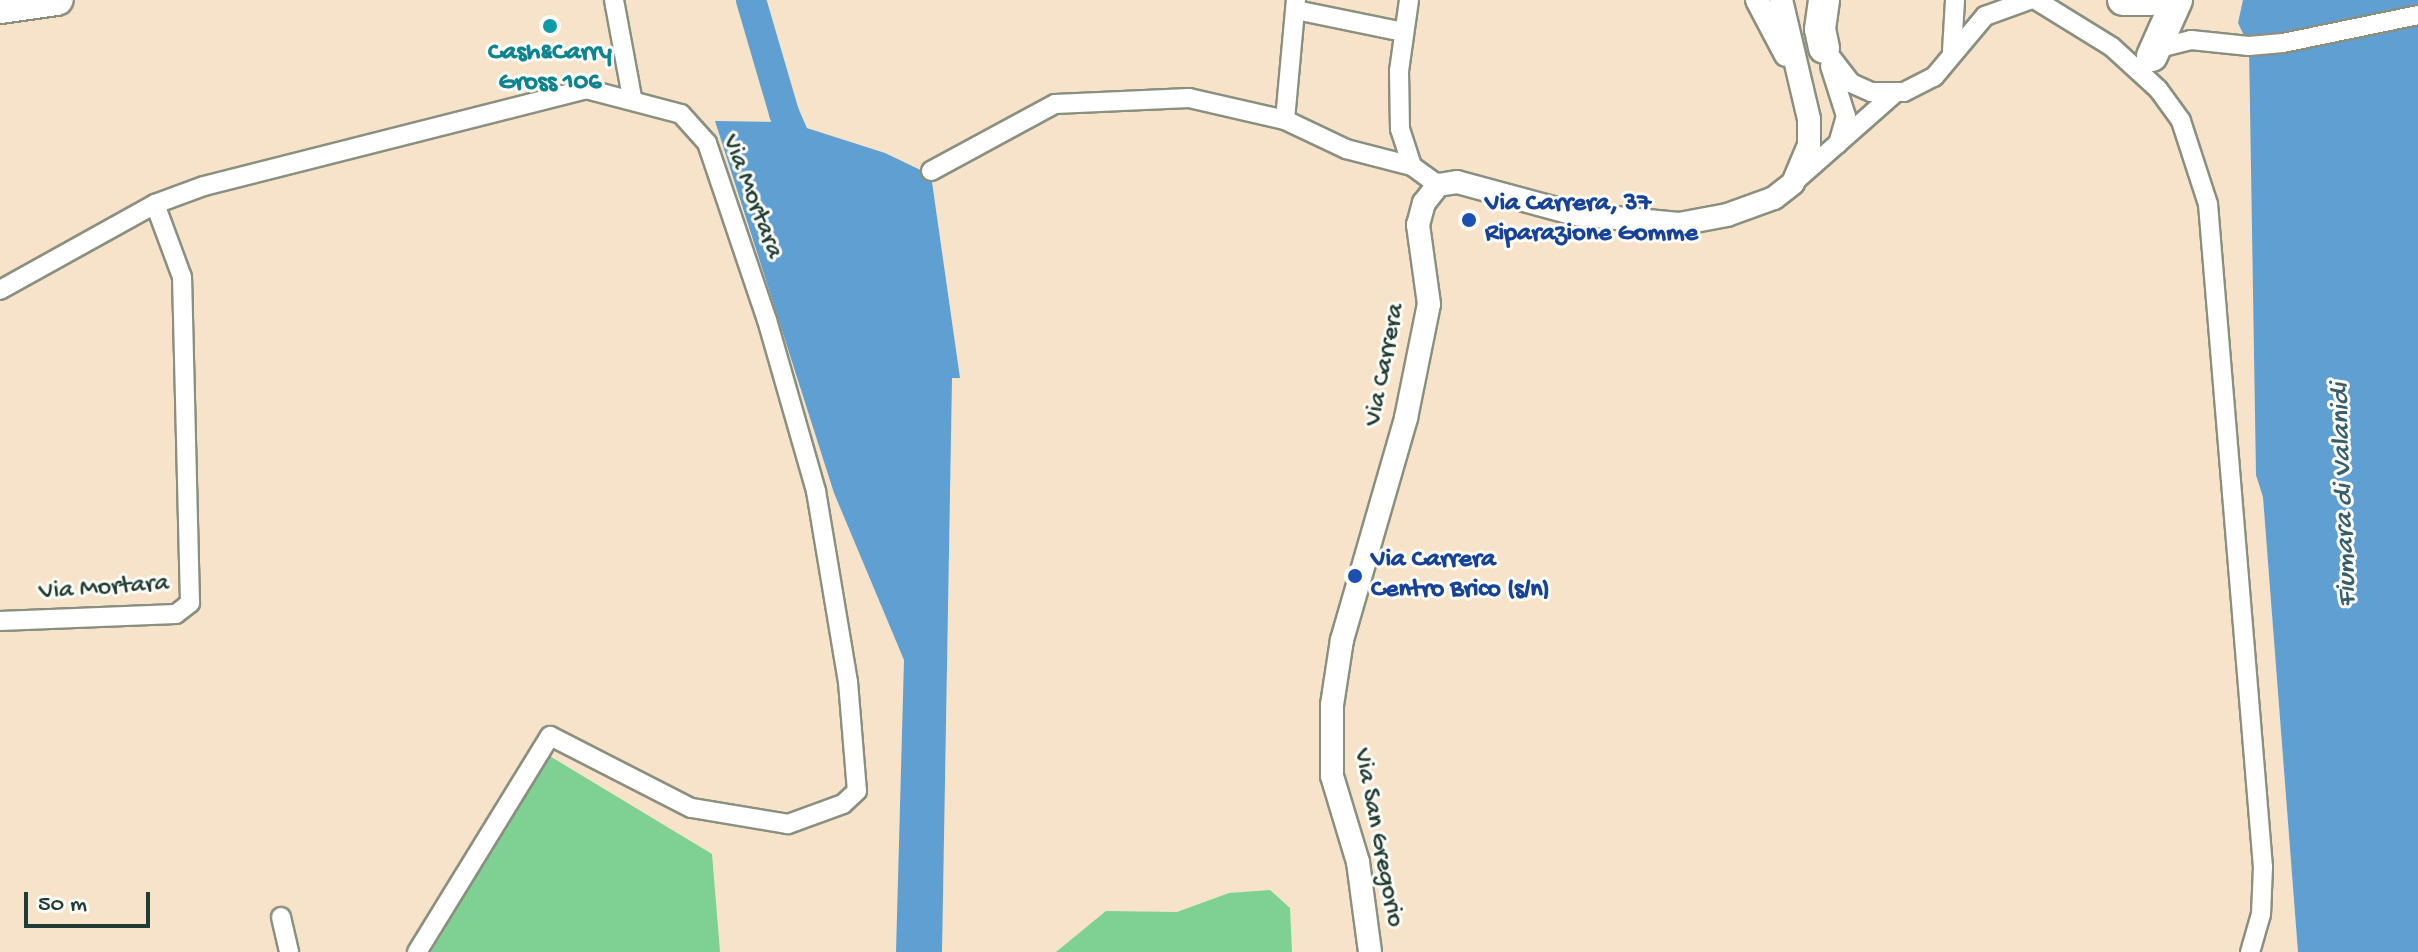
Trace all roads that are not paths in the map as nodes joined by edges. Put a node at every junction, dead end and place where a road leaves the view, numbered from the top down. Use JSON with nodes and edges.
{"nodes":[{"id":1,"x":57,"y":0,"type":"edge"},
{"id":2,"x":614,"y":0,"type":"edge"},
{"id":3,"x":1409,"y":0,"type":"edge"},
{"id":4,"x":1757,"y":0,"type":"edge"},
{"id":5,"x":1781,"y":0,"type":"edge"},
{"id":6,"x":1824,"y":0,"type":"edge"},
{"id":7,"x":1955,"y":0,"type":"edge"},
{"id":8,"x":2029,"y":0,"type":"edge"},
{"id":9,"x":2036,"y":0,"type":"edge"},
{"id":10,"x":2123,"y":0,"type":"edge"},
{"id":11,"x":2152,"y":0,"type":"edge"},
{"id":12,"x":2177,"y":0,"type":"edge"},
{"id":13,"x":1296,"y":5,"type":"edge"},
{"id":14,"x":0,"y":8,"type":"edge"},
{"id":15,"x":2418,"y":15,"type":"edge"},
{"id":16,"x":1403,"y":32,"type":"junction"},
{"id":17,"x":1824,"y":48,"type":"junction"},
{"id":18,"x":1949,"y":58,"type":"junction"},
{"id":19,"x":2146,"y":62,"type":"junction"},
{"id":20,"x":1801,"y":85,"type":"junction"},
{"id":21,"x":1894,"y":94,"type":"junction"},
{"id":22,"x":632,"y":97,"type":"junction"},
{"id":23,"x":1285,"y":120,"type":"junction"},
{"id":24,"x":1825,"y":158,"type":"junction"},
{"id":25,"x":1412,"y":166,"type":"junction"},
{"id":26,"x":931,"y":171,"type":"dead end"},
{"id":27,"x":1793,"y":183,"type":"junction"},
{"id":28,"x":1438,"y":185,"type":"junction"},
{"id":29,"x":155,"y":204,"type":"junction"},
{"id":30,"x":0,"y":290,"type":"edge"},
{"id":31,"x":0,"y":621,"type":"edge"},
{"id":32,"x":1342,"y":640,"type":"joint"},
{"id":33,"x":281,"y":917,"type":"dead end"},
{"id":34,"x":289,"y":952,"type":"edge"},
{"id":35,"x":417,"y":952,"type":"edge"},
{"id":36,"x":1370,"y":952,"type":"edge"},
{"id":37,"x":2250,"y":952,"type":"edge"}],
"edges":[{"from":1,"to":14,"type":"highway"},
{"from":2,"to":22,"type":"street"},
{"from":3,"to":16,"type":"street"},
{"from":4,"to":20,"type":"street"},
{"from":5,"to":20,"type":"street"},
{"from":6,"to":17,"type":"highway"},
{"from":7,"to":18,"type":"street"},
{"from":8,"to":18,"type":"street"},
{"from":9,"to":19,"type":"street"},
{"from":10,"to":11,"type":"highway"},
{"from":12,"to":19,"type":"highway"},
{"from":13,"to":16,"type":"street"},
{"from":13,"to":23,"type":"street"},
{"from":15,"to":19,"type":"street"},
{"from":16,"to":25,"type":"street"},
{"from":17,"to":21,"type":"street"},
{"from":17,"to":24,"type":"street"},
{"from":18,"to":21,"type":"street"},
{"from":19,"to":37,"type":"street"},
{"from":20,"to":27,"type":"street"},
{"from":21,"to":24,"type":"street"},
{"from":22,"to":29,"type":"street","name":"Via Mortara"},
{"from":22,"to":35,"type":"street","name":"Via Mortara"},
{"from":23,"to":25,"type":"street"},
{"from":23,"to":26,"type":"street"},
{"from":24,"to":27,"type":"street"},
{"from":25,"to":28,"type":"street"},
{"from":27,"to":28,"type":"street"},
{"from":28,"to":32,"type":"street","name":"Via Carrera"},
{"from":29,"to":30,"type":"street","name":"Via Mortara"},
{"from":29,"to":31,"type":"street","name":"Via Mortara"},
{"from":32,"to":36,"type":"street","name":"Via San Gregorio"},
{"from":33,"to":34,"type":"street"}]}
